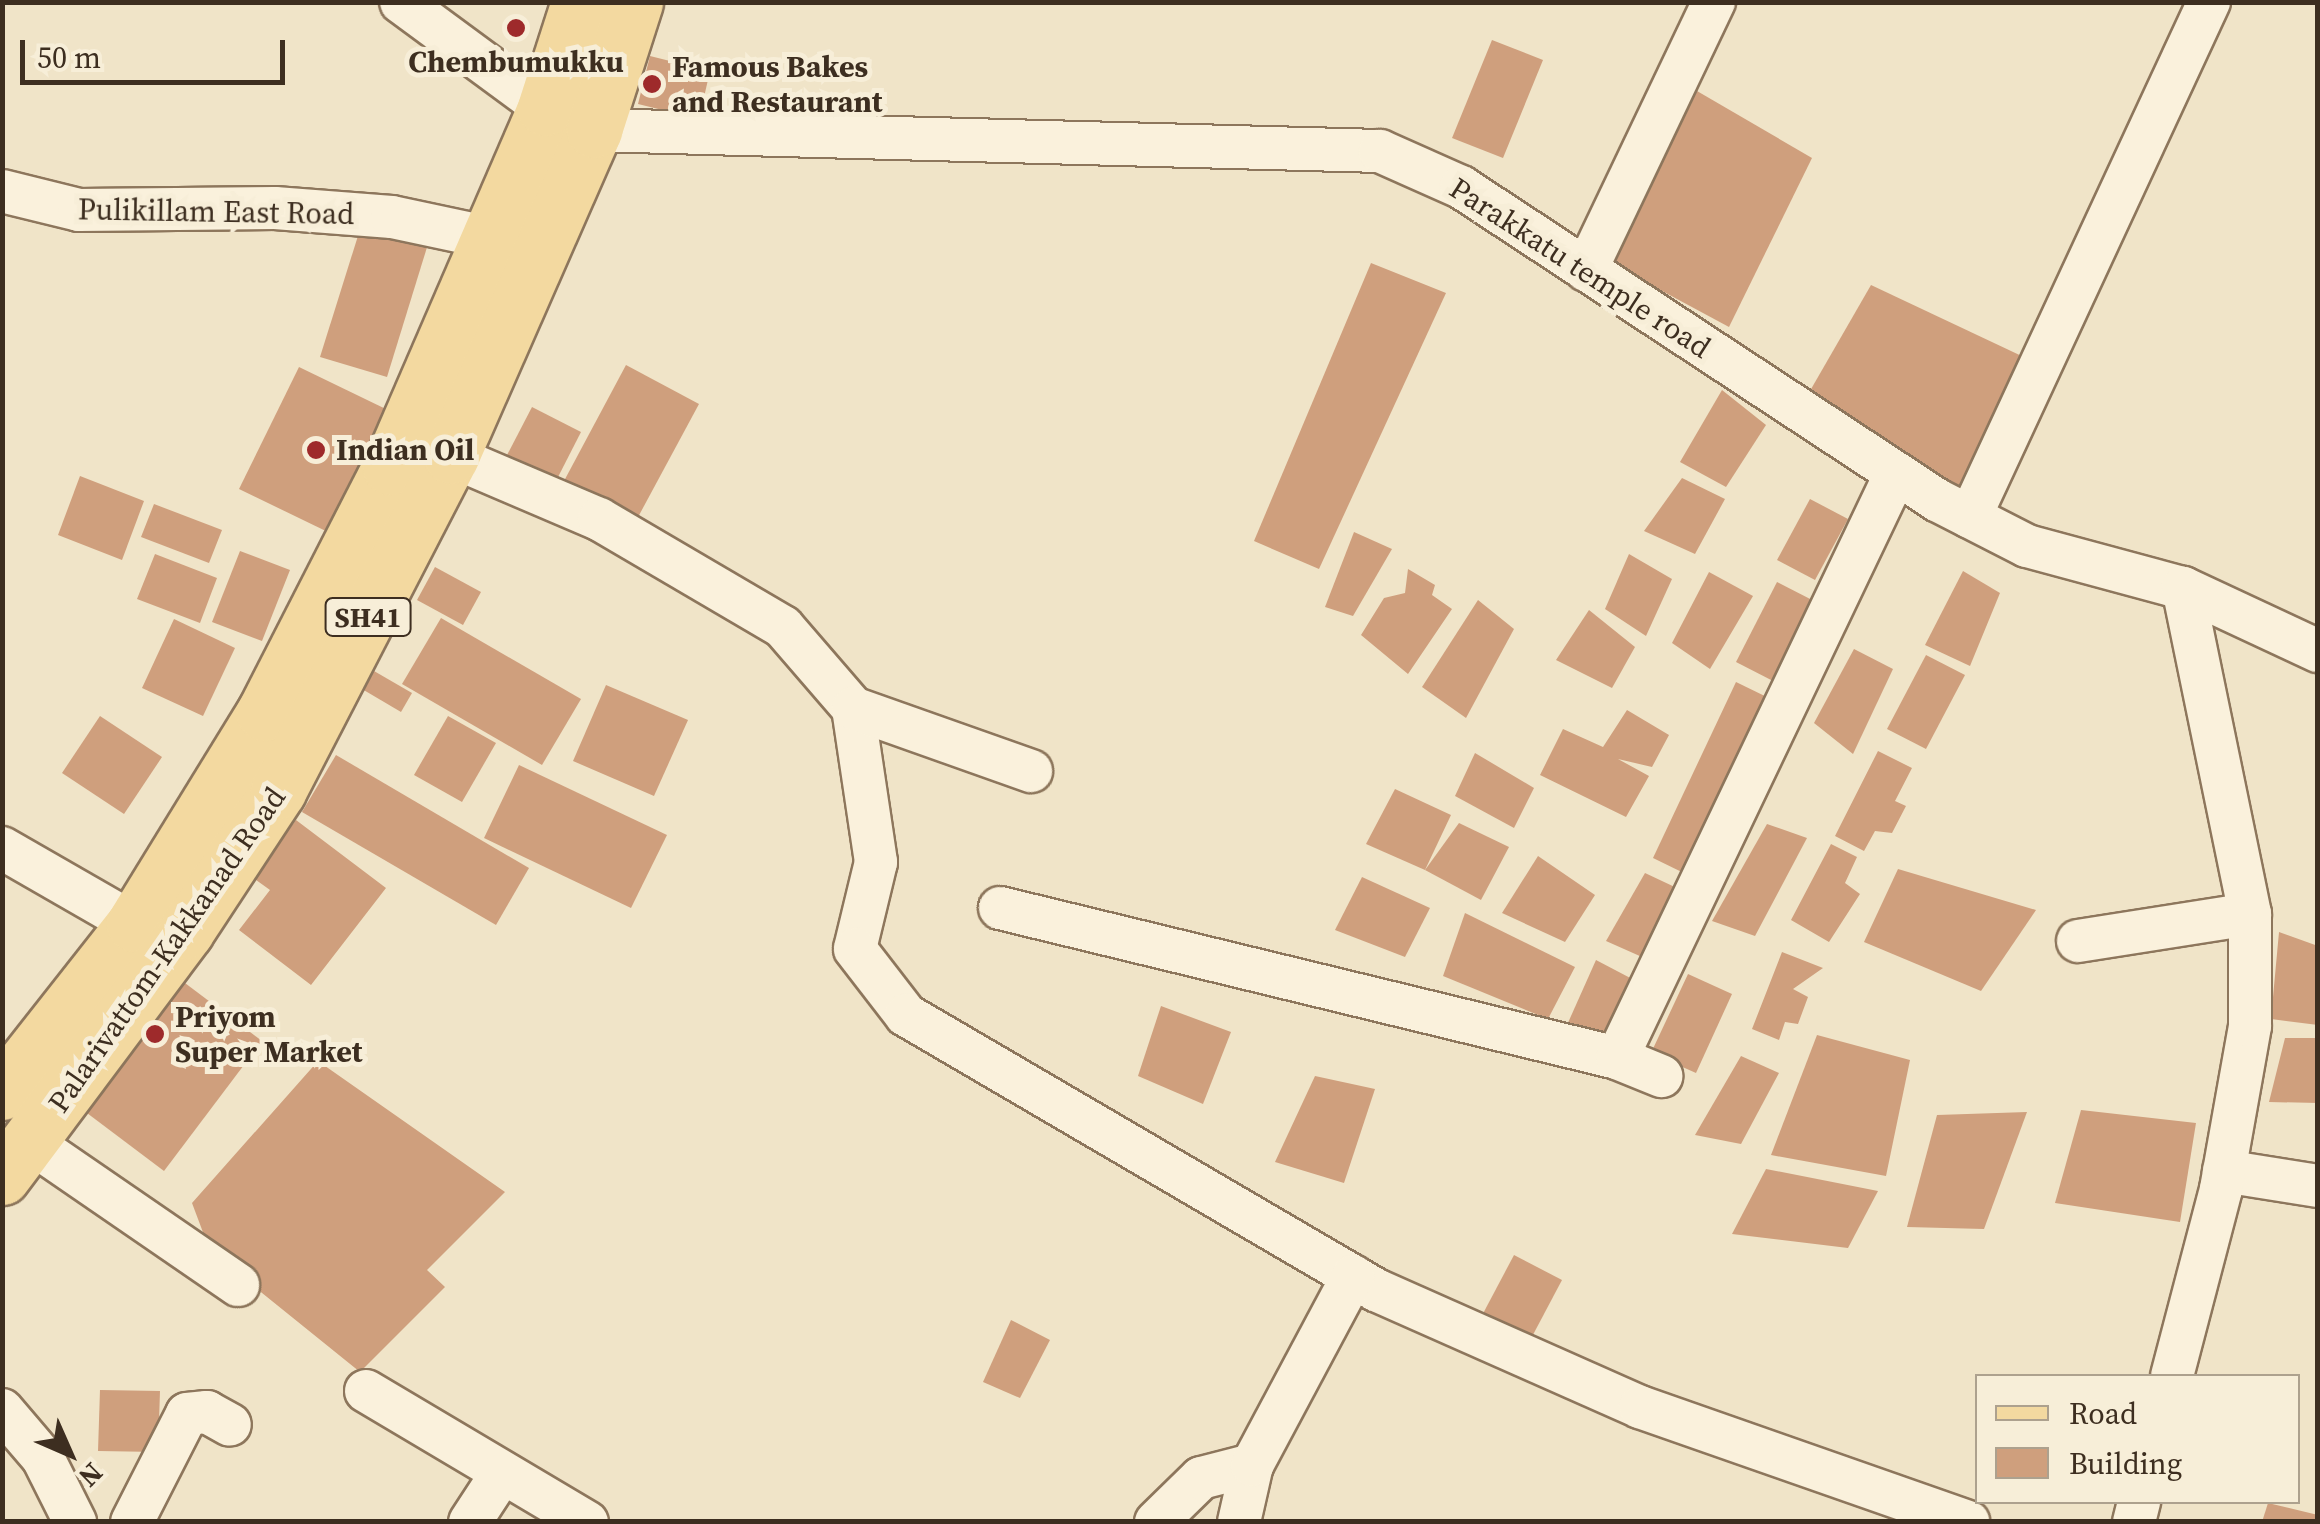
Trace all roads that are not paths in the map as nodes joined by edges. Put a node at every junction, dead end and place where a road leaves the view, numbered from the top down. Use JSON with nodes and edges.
{"nodes":[{"id":1,"x":401,"y":2,"type":"edge"},
{"id":2,"x":579,"y":2,"type":"edge"},
{"id":3,"x":635,"y":2,"type":"edge"},
{"id":4,"x":1714,"y":2,"type":"edge"},
{"id":5,"x":2209,"y":2,"type":"edge"},
{"id":6,"x":545,"y":108,"type":"junction"},
{"id":7,"x":594,"y":130,"type":"junction"},
{"id":8,"x":2,"y":191,"type":"edge"},
{"id":9,"x":490,"y":238,"type":"junction"},
{"id":10,"x":1586,"y":270,"type":"junction"},
{"id":11,"x":452,"y":456,"type":"junction"},
{"id":12,"x":1896,"y":473,"type":"junction"},
{"id":13,"x":394,"y":513,"type":"junction"},
{"id":14,"x":1970,"y":517,"type":"junction"},
{"id":15,"x":2183,"y":588,"type":"junction"},
{"id":16,"x":2318,"y":651,"type":"edge"},
{"id":17,"x":853,"y":708,"type":"junction"},
{"id":18,"x":1031,"y":771,"type":"dead end"},
{"id":19,"x":2,"y":848,"type":"edge"},
{"id":20,"x":1000,"y":908,"type":"dead end"},
{"id":21,"x":2250,"y":914,"type":"junction"},
{"id":22,"x":134,"y":924,"type":"junction"},
{"id":23,"x":2078,"y":942,"type":"dead end"},
{"id":24,"x":1617,"y":1058,"type":"junction"},
{"id":25,"x":1662,"y":1076,"type":"dead end"},
{"id":26,"x":2,"y":1092,"type":"edge"},
{"id":27,"x":18,"y":1160,"type":"edge"},
{"id":28,"x":2224,"y":1171,"type":"junction"},
{"id":29,"x":2318,"y":1186,"type":"edge"},
{"id":30,"x":1353,"y":1276,"type":"junction"},
{"id":31,"x":238,"y":1284,"type":"dead end"},
{"id":32,"x":2173,"y":1374,"type":"edge"},
{"id":33,"x":366,"y":1391,"type":"dead end"},
{"id":34,"x":2,"y":1410,"type":"edge"},
{"id":35,"x":230,"y":1424,"type":"dead end"},
{"id":36,"x":1252,"y":1465,"type":"junction"},
{"id":37,"x":500,"y":1476,"type":"junction"},
{"id":38,"x":75,"y":1522,"type":"edge"},
{"id":39,"x":132,"y":1522,"type":"edge"},
{"id":40,"x":470,"y":1522,"type":"edge"},
{"id":41,"x":587,"y":1522,"type":"edge"},
{"id":42,"x":1156,"y":1522,"type":"edge"},
{"id":43,"x":1239,"y":1522,"type":"edge"},
{"id":44,"x":1968,"y":1522,"type":"edge"}],
"edges":[{"from":1,"to":6,"type":"street"},
{"from":2,"to":6,"type":"main road"},
{"from":3,"to":7,"type":"main road","name":"Palarivattom-Kakkanad Road","number":"SH41"},
{"from":4,"to":10,"type":"street"},
{"from":5,"to":14,"type":"street"},
{"from":6,"to":9,"type":"main road"},
{"from":7,"to":10,"type":"street","name":"Parakkatu temple road"},
{"from":7,"to":11,"type":"main road","name":"Palarivattom-Kakkanad Road","number":"SH41"},
{"from":8,"to":9,"type":"street","name":"Pulikillam East Road"},
{"from":9,"to":13,"type":"main road"},
{"from":10,"to":12,"type":"street","name":"Parakkatu temple road"},
{"from":11,"to":13,"type":"main road","name":"Palarivattom-Kakkanad Road","number":"SH41"},
{"from":11,"to":17,"type":"street"},
{"from":12,"to":14,"type":"street","name":"Parakkatu temple road"},
{"from":12,"to":24,"type":"street"},
{"from":13,"to":22,"type":"main road"},
{"from":13,"to":27,"type":"main road","name":"Palarivattom-Kakkanad Road","number":"SH41"},
{"from":14,"to":15,"type":"street","name":"Parakkatu temple road"},
{"from":15,"to":16,"type":"street","name":"Parakkatu temple road"},
{"from":15,"to":21,"type":"street"},
{"from":17,"to":18,"type":"street"},
{"from":17,"to":30,"type":"street"},
{"from":19,"to":22,"type":"street"},
{"from":20,"to":24,"type":"street"},
{"from":21,"to":23,"type":"street"},
{"from":21,"to":28,"type":"street"},
{"from":22,"to":26,"type":"main road"},
{"from":24,"to":25,"type":"street"},
{"from":27,"to":31,"type":"street"},
{"from":28,"to":29,"type":"street"},
{"from":28,"to":32,"type":"street"},
{"from":30,"to":36,"type":"street"},
{"from":30,"to":44,"type":"street"},
{"from":33,"to":37,"type":"street"},
{"from":34,"to":38,"type":"street"},
{"from":35,"to":39,"type":"street"},
{"from":36,"to":42,"type":"street"},
{"from":36,"to":43,"type":"street"},
{"from":37,"to":40,"type":"street"},
{"from":37,"to":41,"type":"street"}]}
